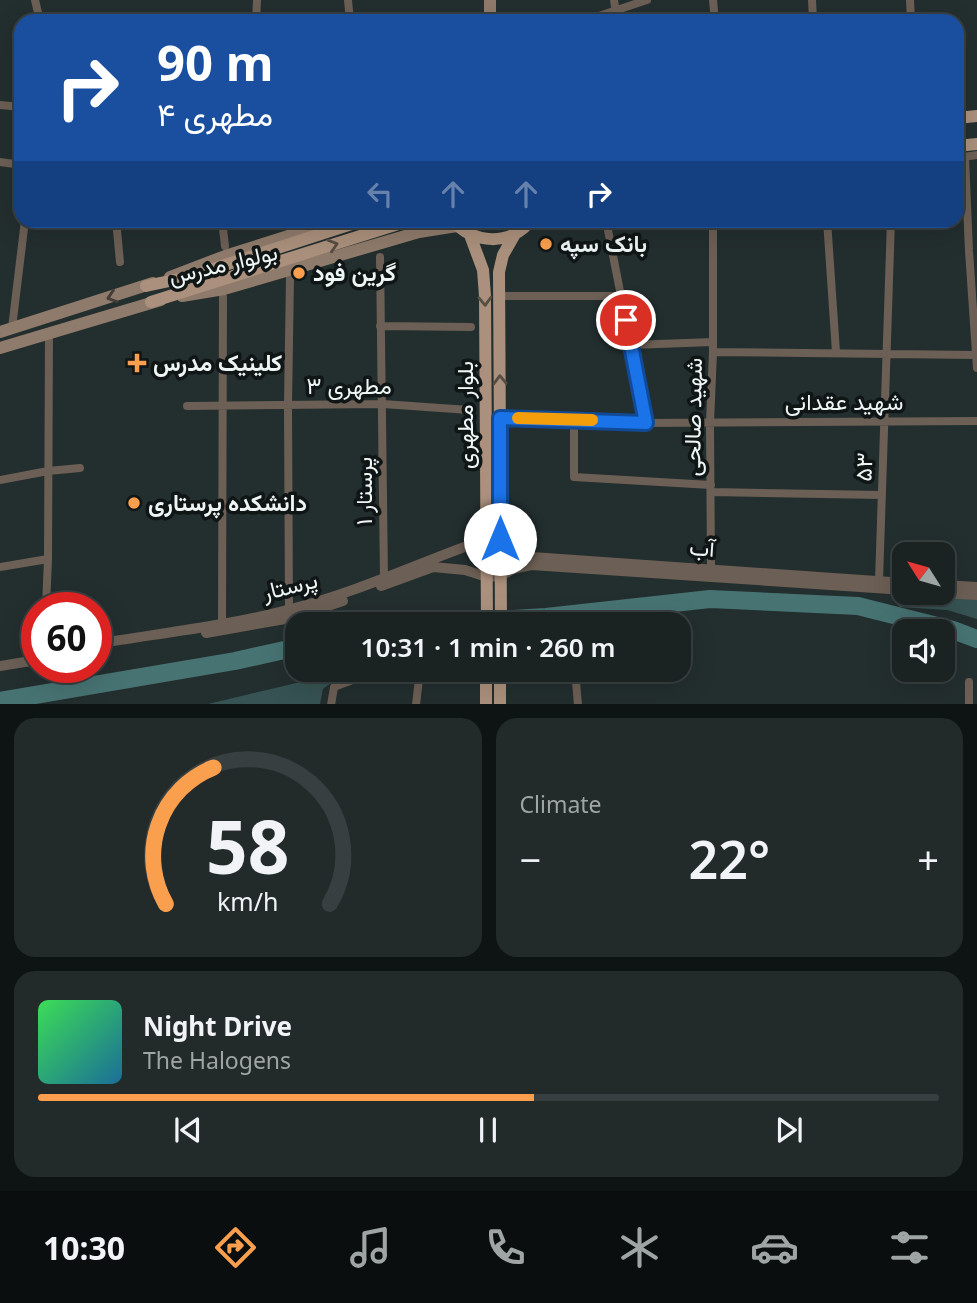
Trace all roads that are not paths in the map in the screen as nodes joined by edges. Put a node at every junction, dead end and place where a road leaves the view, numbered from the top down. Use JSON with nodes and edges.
{"nodes":[{"id":1,"x":614,"y":0,"type":"edge"},
{"id":2,"x":647,"y":0,"type":"edge"},
{"id":3,"x":615,"y":11,"type":"junction"},
{"id":4,"x":606,"y":14,"type":"edge"},
{"id":5,"x":616,"y":14,"type":"edge"},
{"id":6,"x":964,"y":183,"type":"edge"},
{"id":7,"x":24,"y":228,"type":"edge"},
{"id":8,"x":117,"y":228,"type":"edge"},
{"id":9,"x":223,"y":228,"type":"edge"},
{"id":10,"x":314,"y":228,"type":"edge"},
{"id":11,"x":339,"y":228,"type":"edge"},
{"id":12,"x":386,"y":228,"type":"edge"},
{"id":13,"x":416,"y":228,"type":"edge"},
{"id":14,"x":461,"y":228,"type":"edge"},
{"id":15,"x":522,"y":228,"type":"edge"},
{"id":16,"x":608,"y":228,"type":"edge"},
{"id":17,"x":713,"y":228,"type":"edge"},
{"id":18,"x":828,"y":228,"type":"edge"},
{"id":19,"x":891,"y":228,"type":"edge"},
{"id":20,"x":515,"y":234,"type":"junction"},
{"id":21,"x":470,"y":235,"type":"junction"},
{"id":22,"x":225,"y":246,"type":"dead end"},
{"id":23,"x":973,"y":252,"type":"edge"},
{"id":24,"x":380,"y":257,"type":"dead end"},
{"id":25,"x":120,"y":262,"type":"dead end"},
{"id":26,"x":290,"y":277,"type":"dead end"},
{"id":27,"x":146,"y":286,"type":"junction"},
{"id":28,"x":499,"y":296,"type":"junction"},
{"id":29,"x":622,"y":296,"type":"junction"},
{"id":30,"x":223,"y":297,"type":"dead end"},
{"id":31,"x":151,"y":302,"type":"junction"},
{"id":32,"x":380,"y":326,"type":"junction"},
{"id":33,"x":471,"y":327,"type":"dead end"},
{"id":34,"x":6,"y":330,"type":"edge"},
{"id":35,"x":50,"y":333,"type":"junction"},
{"id":36,"x":713,"y":342,"type":"junction"},
{"id":37,"x":631,"y":345,"type":"junction"},
{"id":38,"x":0,"y":348,"type":"edge"},
{"id":39,"x":713,"y":352,"type":"junction"},
{"id":40,"x":836,"y":352,"type":"junction"},
{"id":41,"x":887,"y":353,"type":"junction"},
{"id":42,"x":976,"y":355,"type":"edge"},
{"id":43,"x":977,"y":368,"type":"edge"},
{"id":44,"x":383,"y":404,"type":"junction"},
{"id":45,"x":223,"y":405,"type":"junction"},
{"id":46,"x":288,"y":405,"type":"junction"},
{"id":47,"x":187,"y":406,"type":"dead end"},
{"id":48,"x":468,"y":410,"type":"dead end"},
{"id":49,"x":500,"y":418,"type":"junction"},
{"id":50,"x":574,"y":420,"type":"junction"},
{"id":51,"x":885,"y":421,"type":"junction"},
{"id":52,"x":977,"y":421,"type":"edge"},
{"id":53,"x":646,"y":423,"type":"junction"},
{"id":54,"x":710,"y":423,"type":"junction"},
{"id":55,"x":80,"y":468,"type":"dead end"},
{"id":56,"x":48,"y":471,"type":"junction"},
{"id":57,"x":0,"y":480,"type":"edge"},
{"id":58,"x":711,"y":489,"type":"junction"},
{"id":59,"x":882,"y":495,"type":"junction"},
{"id":60,"x":486,"y":539,"type":"junction"},
{"id":61,"x":500,"y":539,"type":"junction"},
{"id":62,"x":48,"y":559,"type":"junction"},
{"id":63,"x":0,"y":567,"type":"edge"},
{"id":64,"x":711,"y":569,"type":"junction"},
{"id":65,"x":502,"y":576,"type":"junction"},
{"id":66,"x":487,"y":577,"type":"junction"},
{"id":67,"x":384,"y":578,"type":"junction"},
{"id":68,"x":879,"y":581,"type":"junction"},
{"id":69,"x":892,"y":582,"type":"edge"},
{"id":70,"x":956,"y":586,"type":"edge"},
{"id":71,"x":977,"y":587,"type":"edge"},
{"id":72,"x":892,"y":589,"type":"edge"},
{"id":73,"x":47,"y":592,"type":"edge"},
{"id":74,"x":956,"y":594,"type":"edge"},
{"id":75,"x":977,"y":595,"type":"edge"},
{"id":76,"x":289,"y":610,"type":"junction"},
{"id":77,"x":487,"y":612,"type":"edge"},
{"id":78,"x":501,"y":612,"type":"edge"},
{"id":79,"x":222,"y":623,"type":"junction"},
{"id":80,"x":112,"y":641,"type":"edge"},
{"id":81,"x":112,"y":648,"type":"edge"},
{"id":82,"x":21,"y":656,"type":"edge"},
{"id":83,"x":0,"y":659,"type":"edge"},
{"id":84,"x":21,"y":663,"type":"edge"},
{"id":85,"x":0,"y":666,"type":"edge"},
{"id":86,"x":347,"y":682,"type":"edge"},
{"id":87,"x":419,"y":682,"type":"edge"},
{"id":88,"x":486,"y":682,"type":"edge"},
{"id":89,"x":500,"y":682,"type":"edge"},
{"id":90,"x":576,"y":682,"type":"edge"},
{"id":91,"x":969,"y":682,"type":"dead end"},
{"id":92,"x":331,"y":704,"type":"edge"},
{"id":93,"x":416,"y":704,"type":"edge"},
{"id":94,"x":486,"y":704,"type":"edge"},
{"id":95,"x":500,"y":704,"type":"edge"},
{"id":96,"x":578,"y":704,"type":"edge"},
{"id":97,"x":969,"y":704,"type":"edge"}],
"edges":[{"from":1,"to":3,"type":"street"},
{"from":2,"to":3,"type":"street"},
{"from":3,"to":4,"type":"street"},
{"from":3,"to":5,"type":"street"},
{"from":6,"to":23,"type":"street"},
{"from":7,"to":34,"type":"street"},
{"from":8,"to":25,"type":"street"},
{"from":9,"to":22,"type":"street"},
{"from":10,"to":27,"type":"main road","name":"بولوار مدرس"},
{"from":11,"to":27,"type":"main road"},
{"from":31,"to":12,"type":"main road","one_way":true},
{"from":13,"to":31,"type":"main road","name":"بولوار مدرس"},
{"from":14,"to":21,"type":"main road"},
{"from":15,"to":20,"type":"main road"},
{"from":16,"to":29,"type":"street"},
{"from":17,"to":36,"type":"street","name":"شهید صالحی"},
{"from":18,"to":40,"type":"street"},
{"from":19,"to":41,"type":"street","name":"۵۳"},
{"from":20,"to":21,"type":"main road"},
{"from":20,"to":28,"type":"main road","name":"بلوار مطهری"},
{"from":21,"to":60,"type":"main road","name":"بلوار مطهری","one_way":true},
{"from":23,"to":42,"type":"street"},
{"from":24,"to":32,"type":"street","name":"پرستار ۱"},
{"from":26,"to":46,"type":"street"},
{"from":27,"to":34,"type":"main road","name":"بولوار مدرس","one_way":true},
{"from":28,"to":29,"type":"street"},
{"from":49,"to":28,"type":"main road","name":"بلوار مطهری","one_way":true},
{"from":29,"to":37,"type":"street"},
{"from":30,"to":45,"type":"street"},
{"from":31,"to":35,"type":"main road","name":"بولوار مدرس"},
{"from":32,"to":33,"type":"street"},
{"from":32,"to":44,"type":"street","name":"پرستار ۱"},
{"from":35,"to":38,"type":"main road","name":"بولوار مدرس"},
{"from":35,"to":56,"type":"street"},
{"from":36,"to":37,"type":"street"},
{"from":36,"to":39,"type":"street","name":"شهید صالحی"},
{"from":37,"to":53,"type":"street"},
{"from":39,"to":40,"type":"street"},
{"from":39,"to":54,"type":"street","name":"شهید صالحی"},
{"from":40,"to":41,"type":"street"},
{"from":41,"to":42,"type":"street"},
{"from":41,"to":51,"type":"street","name":"۵۳"},
{"from":42,"to":43,"type":"street"},
{"from":44,"to":46,"type":"street","name":"مطهری ۳"},
{"from":44,"to":48,"type":"street","name":"مطهری ۳"},
{"from":44,"to":67,"type":"street","name":"پرستار ۱"},
{"from":45,"to":46,"type":"street","name":"مطهری ۳"},
{"from":45,"to":47,"type":"street","name":"مطهری ۳"},
{"from":45,"to":79,"type":"street"},
{"from":46,"to":76,"type":"street"},
{"from":49,"to":50,"type":"street","name":"شهید عقدانی"},
{"from":49,"to":61,"type":"main road","name":"بلوار مطهری"},
{"from":50,"to":53,"type":"street","name":"شهید عقدانی"},
{"from":50,"to":58,"type":"street"},
{"from":51,"to":52,"type":"street","name":"شهید عقدانی"},
{"from":51,"to":54,"type":"street","name":"شهید عقدانی"},
{"from":51,"to":59,"type":"street","name":"۵۳"},
{"from":53,"to":54,"type":"street","name":"شهید عقدانی"},
{"from":54,"to":58,"type":"street","name":"شهید صالحی"},
{"from":55,"to":56,"type":"street"},
{"from":56,"to":57,"type":"street"},
{"from":56,"to":62,"type":"street"},
{"from":58,"to":59,"type":"street"},
{"from":58,"to":64,"type":"street","name":"شهید صالحی"},
{"from":59,"to":68,"type":"street","name":"۵۳"},
{"from":60,"to":61,"type":"street"},
{"from":60,"to":66,"type":"main road","name":"بلوار مطهری"},
{"from":60,"to":67,"type":"street","name":"پرستار"},
{"from":61,"to":64,"type":"street","name":"آب"},
{"from":61,"to":65,"type":"main road","name":"بلوار مطهری"},
{"from":62,"to":63,"type":"street"},
{"from":62,"to":73,"type":"street"},
{"from":64,"to":68,"type":"street","name":"آب"},
{"from":65,"to":66,"type":"street","name":"آب"},
{"from":65,"to":72,"type":"street","name":"آب"},
{"from":65,"to":78,"type":"main road","name":"بلوار مطهری"},
{"from":66,"to":77,"type":"main road","name":"بلوار مطهری"},
{"from":66,"to":81,"type":"street","name":"پرستار"},
{"from":67,"to":76,"type":"street","name":"پرستار"},
{"from":68,"to":69,"type":"street","name":"آب"},
{"from":70,"to":71,"type":"street"},
{"from":74,"to":75,"type":"street"},
{"from":76,"to":79,"type":"street","name":"پرستار"},
{"from":79,"to":80,"type":"street","name":"پرستار"},
{"from":82,"to":83,"type":"street"},
{"from":84,"to":85,"type":"street"},
{"from":86,"to":92,"type":"street"},
{"from":87,"to":93,"type":"street"},
{"from":88,"to":94,"type":"main road"},
{"from":89,"to":95,"type":"main road"},
{"from":90,"to":96,"type":"street"},
{"from":91,"to":97,"type":"street"}]}
